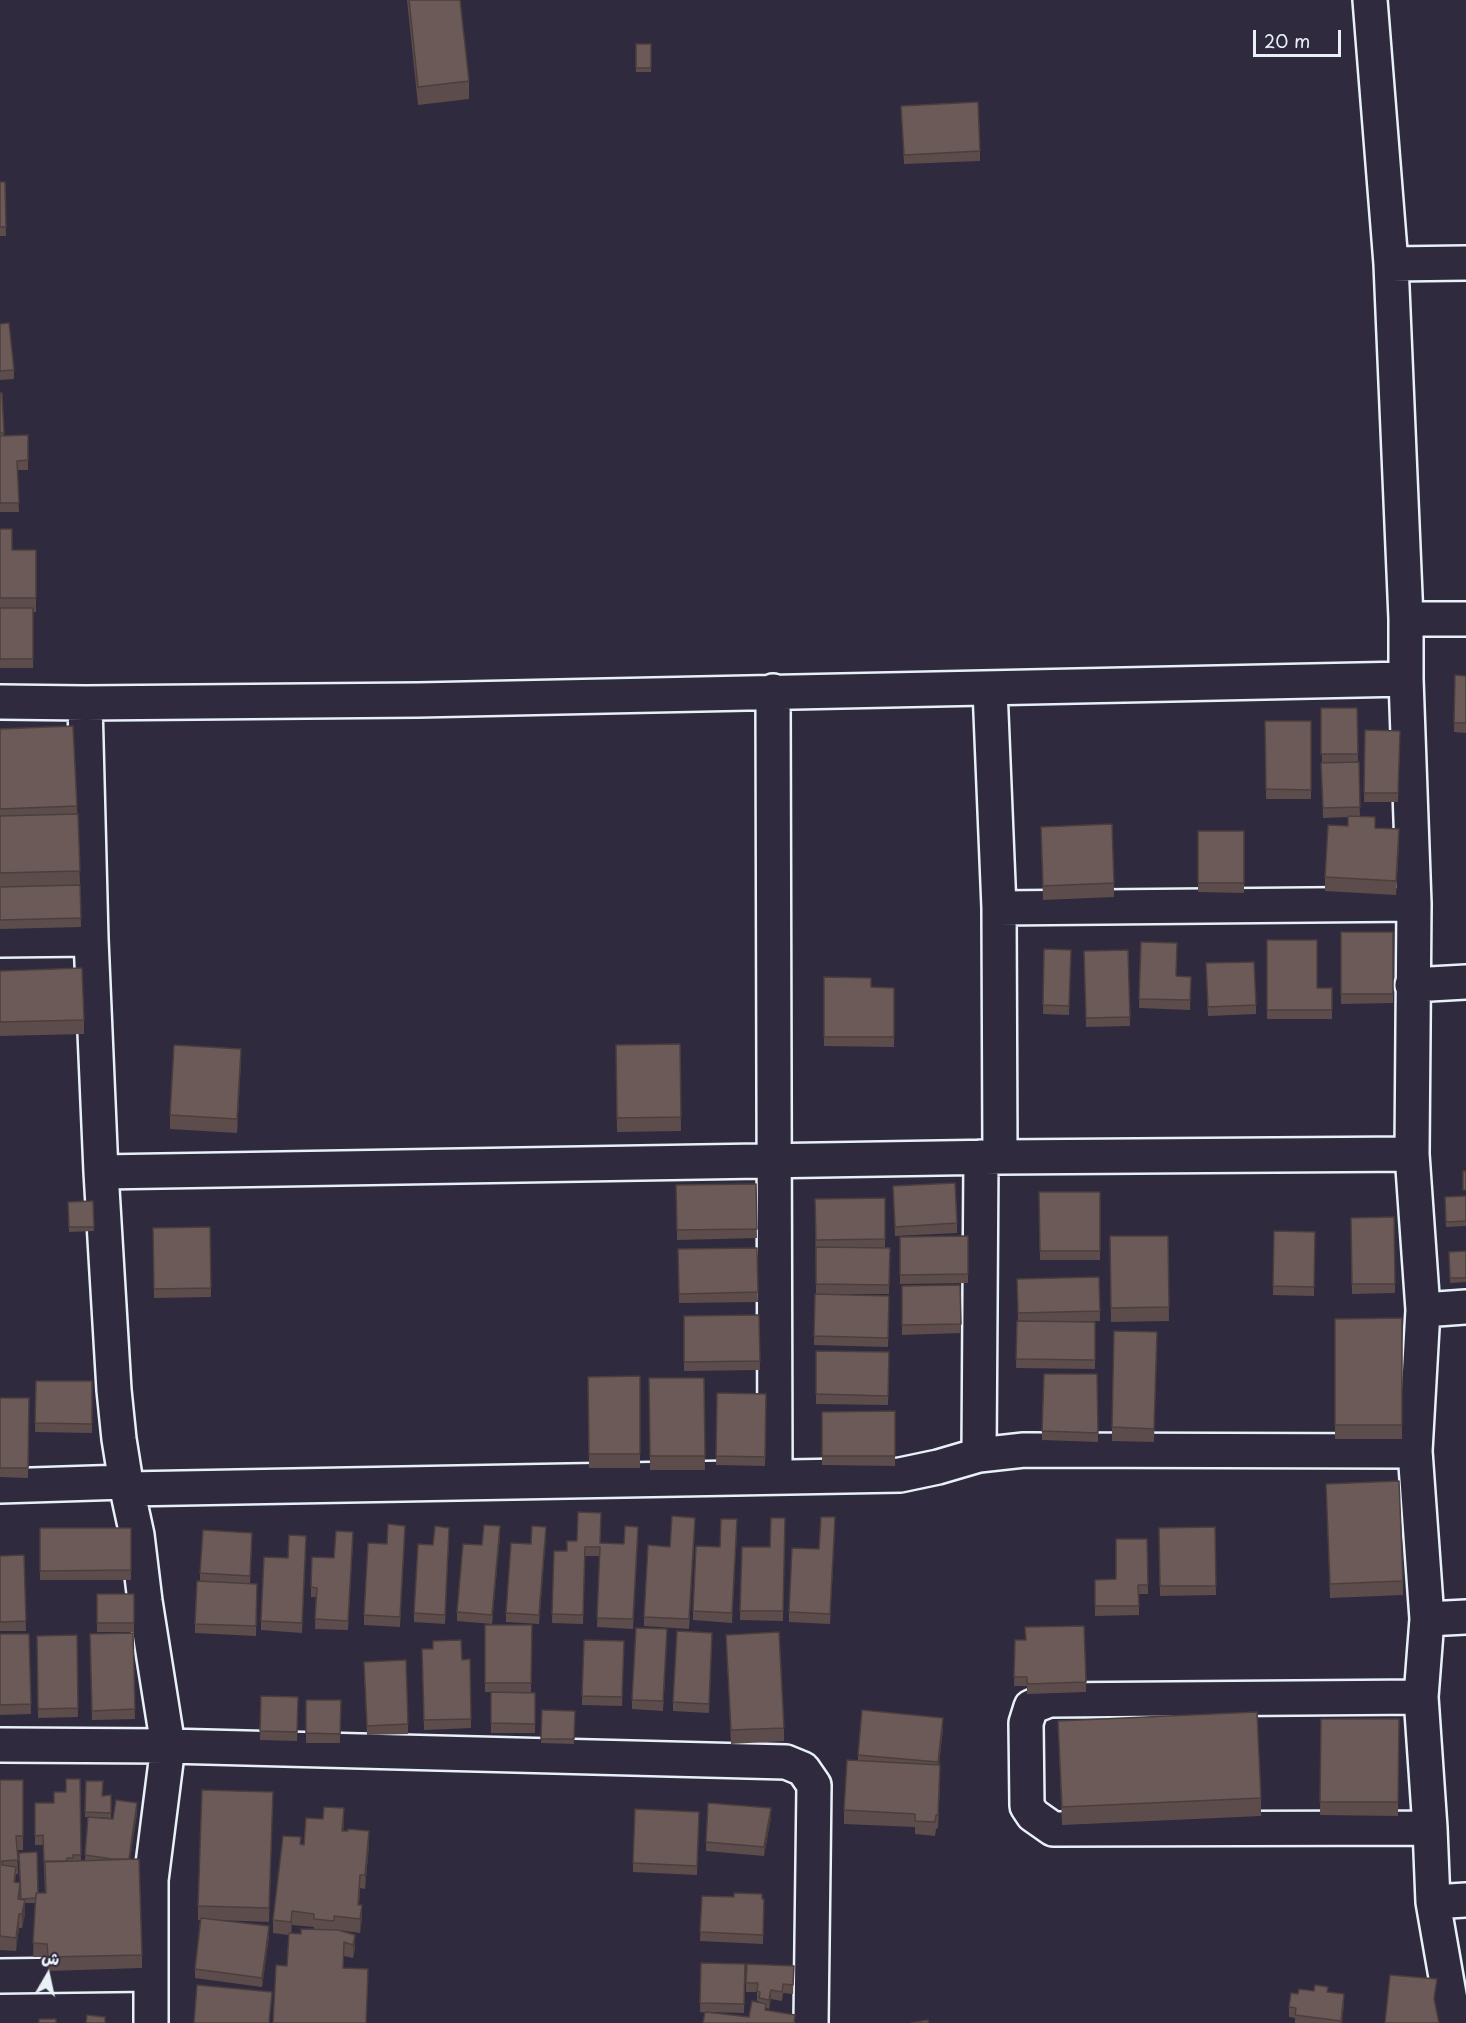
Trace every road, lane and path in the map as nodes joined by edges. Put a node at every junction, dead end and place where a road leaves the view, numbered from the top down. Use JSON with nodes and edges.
{"nodes":[{"id":1,"x":1370,"y":0,"type":"edge"},
{"id":2,"x":1466,"y":262,"type":"edge"},
{"id":3,"x":1391,"y":264,"type":"junction"},
{"id":4,"x":1406,"y":619,"type":"junction"},
{"id":5,"x":1466,"y":619,"type":"edge"},
{"id":6,"x":1406,"y":678,"type":"junction"},
{"id":7,"x":990,"y":689,"type":"junction"},
{"id":8,"x":773,"y":692,"type":"junction"},
{"id":9,"x":0,"y":702,"type":"edge"},
{"id":10,"x":85,"y":703,"type":"junction"},
{"id":11,"x":1414,"y":904,"type":"junction"},
{"id":12,"x":999,"y":908,"type":"junction"},
{"id":13,"x":91,"y":939,"type":"junction"},
{"id":14,"x":0,"y":940,"type":"edge"},
{"id":15,"x":1466,"y":982,"type":"edge"},
{"id":16,"x":1412,"y":985,"type":"junction"},
{"id":17,"x":1412,"y":1154,"type":"junction"},
{"id":18,"x":990,"y":1157,"type":"junction"},
{"id":19,"x":776,"y":1161,"type":"junction"},
{"id":20,"x":101,"y":1172,"type":"junction"},
{"id":21,"x":1466,"y":1307,"type":"edge"},
{"id":22,"x":1423,"y":1310,"type":"junction"},
{"id":23,"x":1415,"y":1451,"type":"junction"},
{"id":24,"x":979,"y":1455,"type":"junction"},
{"id":25,"x":775,"y":1476,"type":"junction"},
{"id":26,"x":126,"y":1485,"type":"junction"},
{"id":27,"x":0,"y":1486,"type":"edge"},
{"id":28,"x":1466,"y":1617,"type":"edge"},
{"id":29,"x":1427,"y":1619,"type":"junction"},
{"id":30,"x":1421,"y":1697,"type":"junction"},
{"id":31,"x":0,"y":1745,"type":"edge"},
{"id":32,"x":168,"y":1746,"type":"junction"},
{"id":33,"x":1430,"y":1828,"type":"junction"},
{"id":34,"x":1466,"y":1900,"type":"edge"},
{"id":35,"x":1432,"y":1902,"type":"junction"},
{"id":36,"x":150,"y":1974,"type":"junction"},
{"id":37,"x":0,"y":1976,"type":"edge"},
{"id":38,"x":151,"y":2023,"type":"edge"},
{"id":39,"x":811,"y":2023,"type":"edge"},
{"id":40,"x":1454,"y":2023,"type":"edge"}],
"edges":[{"from":1,"to":3,"type":"street"},
{"from":2,"to":3,"type":"street"},
{"from":3,"to":4,"type":"street"},
{"from":4,"to":5,"type":"street"},
{"from":4,"to":6,"type":"street"},
{"from":6,"to":7,"type":"street"},
{"from":6,"to":11,"type":"street"},
{"from":7,"to":8,"type":"street"},
{"from":7,"to":12,"type":"street"},
{"from":8,"to":10,"type":"street"},
{"from":8,"to":19,"type":"street"},
{"from":9,"to":10,"type":"street"},
{"from":10,"to":13,"type":"street"},
{"from":11,"to":12,"type":"street"},
{"from":11,"to":16,"type":"street"},
{"from":12,"to":18,"type":"street"},
{"from":13,"to":14,"type":"street"},
{"from":13,"to":20,"type":"street"},
{"from":15,"to":16,"type":"street"},
{"from":16,"to":17,"type":"street"},
{"from":17,"to":18,"type":"street"},
{"from":17,"to":22,"type":"street"},
{"from":18,"to":19,"type":"street"},
{"from":18,"to":24,"type":"street"},
{"from":19,"to":20,"type":"street"},
{"from":19,"to":25,"type":"street"},
{"from":20,"to":26,"type":"street"},
{"from":21,"to":22,"type":"street"},
{"from":22,"to":23,"type":"street"},
{"from":23,"to":24,"type":"street"},
{"from":23,"to":29,"type":"street"},
{"from":24,"to":25,"type":"street"},
{"from":25,"to":26,"type":"street"},
{"from":26,"to":27,"type":"street"},
{"from":26,"to":32,"type":"street"},
{"from":28,"to":29,"type":"street"},
{"from":29,"to":30,"type":"street"},
{"from":30,"to":33,"type":"street"},
{"from":30,"to":33,"type":"street"},
{"from":31,"to":32,"type":"street"},
{"from":32,"to":36,"type":"street"},
{"from":32,"to":39,"type":"street"},
{"from":33,"to":35,"type":"street"},
{"from":34,"to":35,"type":"street"},
{"from":35,"to":40,"type":"street"},
{"from":36,"to":37,"type":"street"},
{"from":36,"to":38,"type":"street"}]}
